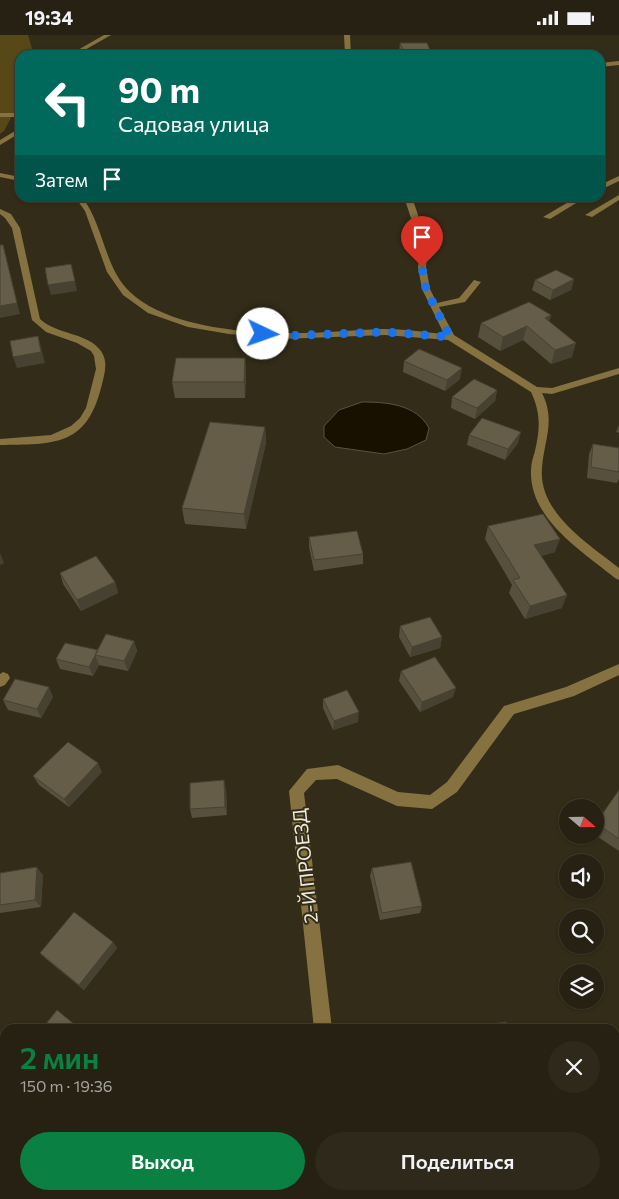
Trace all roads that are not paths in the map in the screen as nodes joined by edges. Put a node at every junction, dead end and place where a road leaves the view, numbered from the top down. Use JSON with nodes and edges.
{"nodes":[{"id":1,"x":108,"y":35,"type":"edge"},
{"id":2,"x":348,"y":35,"type":"edge"},
{"id":3,"x":81,"y":50,"type":"edge"},
{"id":4,"x":349,"y":50,"type":"edge"},
{"id":5,"x":619,"y":63,"type":"edge"},
{"id":6,"x":605,"y":64,"type":"edge"},
{"id":7,"x":608,"y":64,"type":"junction"},
{"id":8,"x":619,"y":71,"type":"edge"},
{"id":9,"x":0,"y":115,"type":"edge"},
{"id":10,"x":15,"y":115,"type":"edge"},
{"id":11,"x":15,"y":133,"type":"edge"},
{"id":12,"x":0,"y":143,"type":"edge"},
{"id":13,"x":0,"y":175,"type":"edge"},
{"id":14,"x":15,"y":178,"type":"edge"},
{"id":15,"x":619,"y":178,"type":"edge"},
{"id":16,"x":605,"y":185,"type":"edge"},
{"id":17,"x":619,"y":197,"type":"edge"},
{"id":18,"x":82,"y":202,"type":"edge"},
{"id":19,"x":410,"y":202,"type":"edge"},
{"id":20,"x":574,"y":202,"type":"edge"},
{"id":21,"x":0,"y":211,"type":"edge"},
{"id":22,"x":589,"y":215,"type":"dead end"},
{"id":23,"x":547,"y":217,"type":"dead end"},
{"id":24,"x":477,"y":282,"type":"dead end"},
{"id":25,"x":434,"y":306,"type":"junction"},
{"id":26,"x":450,"y":337,"type":"junction"},
{"id":27,"x":619,"y":371,"type":"edge"},
{"id":28,"x":535,"y":391,"type":"junction"},
{"id":29,"x":0,"y":442,"type":"edge"},
{"id":30,"x":619,"y":575,"type":"edge"},
{"id":31,"x":619,"y":669,"type":"edge"},
{"id":32,"x":321,"y":1024,"type":"edge"}],
"edges":[{"from":1,"to":3,"type":"street"},
{"from":2,"to":4,"type":"street"},
{"from":5,"to":7,"type":"street"},
{"from":6,"to":7,"type":"street"},
{"from":7,"to":8,"type":"street"},
{"from":9,"to":10,"type":"street"},
{"from":11,"to":12,"type":"street"},
{"from":13,"to":14,"type":"street"},
{"from":15,"to":16,"type":"street"},
{"from":17,"to":22,"type":"street"},
{"from":18,"to":26,"type":"street"},
{"from":19,"to":25,"type":"street"},
{"from":20,"to":23,"type":"street"},
{"from":21,"to":29,"type":"street"},
{"from":24,"to":25,"type":"street"},
{"from":25,"to":26,"type":"street"},
{"from":26,"to":28,"type":"street"},
{"from":27,"to":28,"type":"street"},
{"from":28,"to":30,"type":"street"},
{"from":31,"to":32,"type":"street","name":"2-Й ПРОЕЗД"}]}
